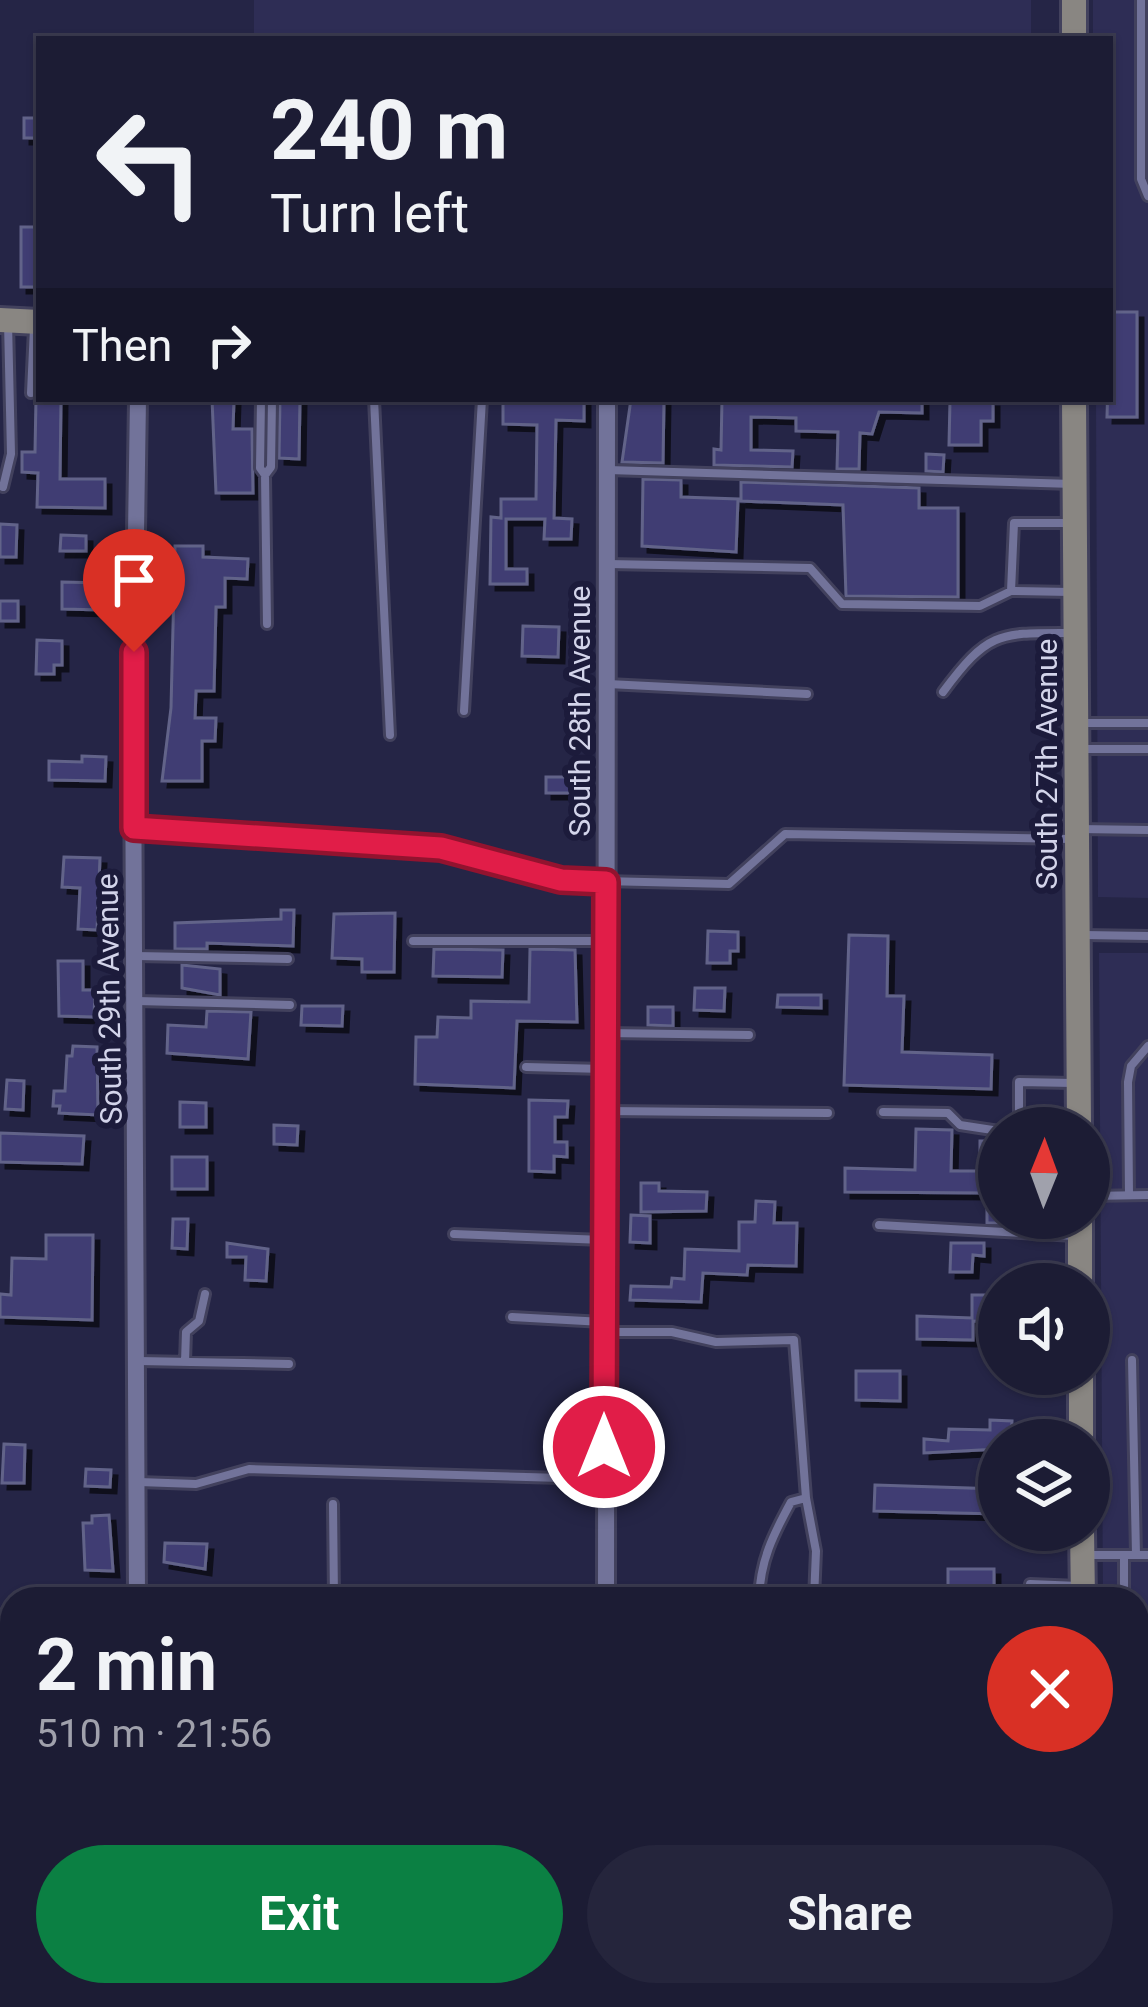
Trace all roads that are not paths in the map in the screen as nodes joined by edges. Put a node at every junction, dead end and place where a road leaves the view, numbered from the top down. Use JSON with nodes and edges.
{"nodes":[{"id":1,"x":1073,"y":0,"type":"edge"},
{"id":2,"x":1141,"y":0,"type":"edge"},
{"id":3,"x":1073,"y":36,"type":"edge"},
{"id":4,"x":1148,"y":196,"type":"edge"},
{"id":5,"x":4,"y":321,"type":"edge"},
{"id":6,"x":36,"y":322,"type":"edge"},
{"id":7,"x":36,"y":334,"type":"edge"},
{"id":8,"x":31,"y":393,"type":"dead end"},
{"id":9,"x":138,"y":402,"type":"edge"},
{"id":10,"x":261,"y":402,"type":"edge"},
{"id":11,"x":272,"y":402,"type":"edge"},
{"id":12,"x":374,"y":402,"type":"edge"},
{"id":13,"x":482,"y":402,"type":"edge"},
{"id":14,"x":607,"y":402,"type":"edge"},
{"id":15,"x":1074,"y":402,"type":"edge"},
{"id":16,"x":607,"y":470,"type":"junction"},
{"id":17,"x":265,"y":475,"type":"junction"},
{"id":18,"x":1074,"y":484,"type":"junction"},
{"id":19,"x":3,"y":487,"type":"dead end"},
{"id":20,"x":1075,"y":523,"type":"junction"},
{"id":21,"x":607,"y":565,"type":"junction"},
{"id":22,"x":1011,"y":591,"type":"junction"},
{"id":23,"x":1075,"y":592,"type":"junction"},
{"id":24,"x":266,"y":624,"type":"dead end"},
{"id":25,"x":1076,"y":633,"type":"junction"},
{"id":26,"x":607,"y":684,"type":"junction"},
{"id":27,"x":943,"y":692,"type":"dead end"},
{"id":28,"x":807,"y":694,"type":"dead end"},
{"id":29,"x":464,"y":711,"type":"dead end"},
{"id":30,"x":1148,"y":723,"type":"edge"},
{"id":31,"x":390,"y":735,"type":"dead end"},
{"id":32,"x":1077,"y":736,"type":"junction"},
{"id":33,"x":1148,"y":749,"type":"edge"},
{"id":34,"x":134,"y":828,"type":"junction"},
{"id":35,"x":1148,"y":830,"type":"edge"},
{"id":36,"x":1077,"y":834,"type":"junction"},
{"id":37,"x":606,"y":882,"type":"junction"},
{"id":38,"x":1078,"y":935,"type":"junction"},
{"id":39,"x":1148,"y":936,"type":"edge"},
{"id":40,"x":412,"y":941,"type":"dead end"},
{"id":41,"x":606,"y":941,"type":"junction"},
{"id":42,"x":136,"y":956,"type":"junction"},
{"id":43,"x":288,"y":959,"type":"dead end"},
{"id":44,"x":137,"y":1001,"type":"junction"},
{"id":45,"x":290,"y":1005,"type":"dead end"},
{"id":46,"x":606,"y":1033,"type":"junction"},
{"id":47,"x":749,"y":1035,"type":"dead end"},
{"id":48,"x":1148,"y":1046,"type":"edge"},
{"id":49,"x":526,"y":1067,"type":"dead end"},
{"id":50,"x":606,"y":1070,"type":"junction"},
{"id":51,"x":1079,"y":1083,"type":"junction"},
{"id":52,"x":1019,"y":1107,"type":"edge"},
{"id":53,"x":1079,"y":1107,"type":"edge"},
{"id":54,"x":606,"y":1111,"type":"junction"},
{"id":55,"x":883,"y":1112,"type":"dead end"},
{"id":56,"x":828,"y":1113,"type":"dead end"},
{"id":57,"x":978,"y":1127,"type":"edge"},
{"id":58,"x":1110,"y":1196,"type":"edge"},
{"id":59,"x":1130,"y":1196,"type":"junction"},
{"id":60,"x":1148,"y":1196,"type":"edge"},
{"id":61,"x":878,"y":1225,"type":"dead end"},
{"id":62,"x":978,"y":1226,"type":"edge"},
{"id":63,"x":454,"y":1234,"type":"dead end"},
{"id":64,"x":605,"y":1240,"type":"junction"},
{"id":65,"x":205,"y":1294,"type":"dead end"},
{"id":66,"x":512,"y":1317,"type":"dead end"},
{"id":67,"x":604,"y":1327,"type":"junction"},
{"id":68,"x":1132,"y":1360,"type":"dead end"},
{"id":69,"x":137,"y":1361,"type":"junction"},
{"id":70,"x":185,"y":1362,"type":"junction"},
{"id":71,"x":289,"y":1364,"type":"dead end"},
{"id":72,"x":562,"y":1478,"type":"dead end"},
{"id":73,"x":137,"y":1481,"type":"junction"},
{"id":74,"x":806,"y":1498,"type":"junction"},
{"id":75,"x":333,"y":1504,"type":"dead end"},
{"id":76,"x":1082,"y":1551,"type":"edge"},
{"id":77,"x":1110,"y":1551,"type":"edge"},
{"id":78,"x":1124,"y":1555,"type":"junction"},
{"id":79,"x":1136,"y":1555,"type":"junction"},
{"id":80,"x":1148,"y":1555,"type":"edge"},
{"id":81,"x":137,"y":1587,"type":"edge"},
{"id":82,"x":334,"y":1587,"type":"edge"},
{"id":83,"x":606,"y":1587,"type":"edge"},
{"id":84,"x":759,"y":1587,"type":"edge"},
{"id":85,"x":814,"y":1587,"type":"edge"},
{"id":86,"x":1082,"y":1587,"type":"edge"},
{"id":87,"x":1124,"y":1587,"type":"edge"}],
"edges":[{"from":1,"to":3,"type":"main road"},
{"from":2,"to":4,"type":"lane"},
{"from":5,"to":6,"type":"main road"},
{"from":5,"to":19,"type":"lane"},
{"from":7,"to":8,"type":"lane"},
{"from":9,"to":34,"type":"street","name":"South 29th Avenue"},
{"from":10,"to":17,"type":"lane"},
{"from":11,"to":17,"type":"lane"},
{"from":12,"to":31,"type":"lane"},
{"from":13,"to":29,"type":"lane"},
{"from":14,"to":16,"type":"street","name":"South 28th Avenue"},
{"from":15,"to":18,"type":"main road","name":"South 27th Avenue"},
{"from":16,"to":18,"type":"lane"},
{"from":16,"to":21,"type":"street","name":"South 28th Avenue"},
{"from":17,"to":24,"type":"lane"},
{"from":18,"to":20,"type":"main road","name":"South 27th Avenue"},
{"from":20,"to":22,"type":"lane"},
{"from":20,"to":23,"type":"main road","name":"South 27th Avenue"},
{"from":21,"to":22,"type":"lane"},
{"from":21,"to":26,"type":"street","name":"South 28th Avenue"},
{"from":22,"to":23,"type":"lane"},
{"from":23,"to":25,"type":"main road","name":"South 27th Avenue"},
{"from":25,"to":27,"type":"lane"},
{"from":25,"to":32,"type":"main road","name":"South 27th Avenue"},
{"from":26,"to":28,"type":"lane"},
{"from":26,"to":37,"type":"street","name":"South 28th Avenue"},
{"from":30,"to":32,"type":"lane"},
{"from":32,"to":33,"type":"lane"},
{"from":32,"to":36,"type":"main road","name":"South 27th Avenue"},
{"from":34,"to":37,"type":"lane"},
{"from":34,"to":42,"type":"street","name":"South 29th Avenue"},
{"from":35,"to":36,"type":"lane"},
{"from":36,"to":37,"type":"lane"},
{"from":36,"to":38,"type":"main road","name":"South 27th Avenue"},
{"from":37,"to":41,"type":"street","name":"South 28th Avenue"},
{"from":38,"to":39,"type":"lane"},
{"from":38,"to":51,"type":"main road","name":"South 27th Avenue"},
{"from":40,"to":41,"type":"lane"},
{"from":41,"to":46,"type":"street","name":"South 28th Avenue"},
{"from":42,"to":43,"type":"lane"},
{"from":42,"to":44,"type":"street","name":"South 29th Avenue"},
{"from":44,"to":45,"type":"lane"},
{"from":44,"to":69,"type":"street","name":"South 29th Avenue"},
{"from":46,"to":47,"type":"lane"},
{"from":46,"to":50,"type":"street","name":"South 28th Avenue"},
{"from":48,"to":59,"type":"lane"},
{"from":49,"to":50,"type":"lane"},
{"from":50,"to":54,"type":"street","name":"South 28th Avenue"},
{"from":51,"to":52,"type":"lane"},
{"from":51,"to":53,"type":"main road","name":"South 27th Avenue"},
{"from":54,"to":56,"type":"lane"},
{"from":54,"to":64,"type":"street","name":"South 28th Avenue"},
{"from":55,"to":57,"type":"lane"},
{"from":58,"to":59,"type":"lane"},
{"from":59,"to":60,"type":"lane"},
{"from":61,"to":62,"type":"lane"},
{"from":63,"to":64,"type":"lane"},
{"from":64,"to":67,"type":"street","name":"South 28th Avenue"},
{"from":65,"to":70,"type":"lane"},
{"from":66,"to":67,"type":"lane"},
{"from":67,"to":74,"type":"lane"},
{"from":67,"to":83,"type":"street","name":"South 28th Avenue"},
{"from":68,"to":79,"type":"lane"},
{"from":69,"to":70,"type":"lane"},
{"from":69,"to":73,"type":"street","name":"South 29th Avenue"},
{"from":70,"to":71,"type":"lane"},
{"from":72,"to":73,"type":"lane"},
{"from":73,"to":81,"type":"street","name":"South 29th Avenue"},
{"from":74,"to":84,"type":"lane"},
{"from":74,"to":85,"type":"lane"},
{"from":75,"to":82,"type":"lane"},
{"from":76,"to":86,"type":"main road"},
{"from":77,"to":78,"type":"lane"},
{"from":78,"to":79,"type":"lane"},
{"from":78,"to":87,"type":"lane"},
{"from":79,"to":80,"type":"lane"}]}
